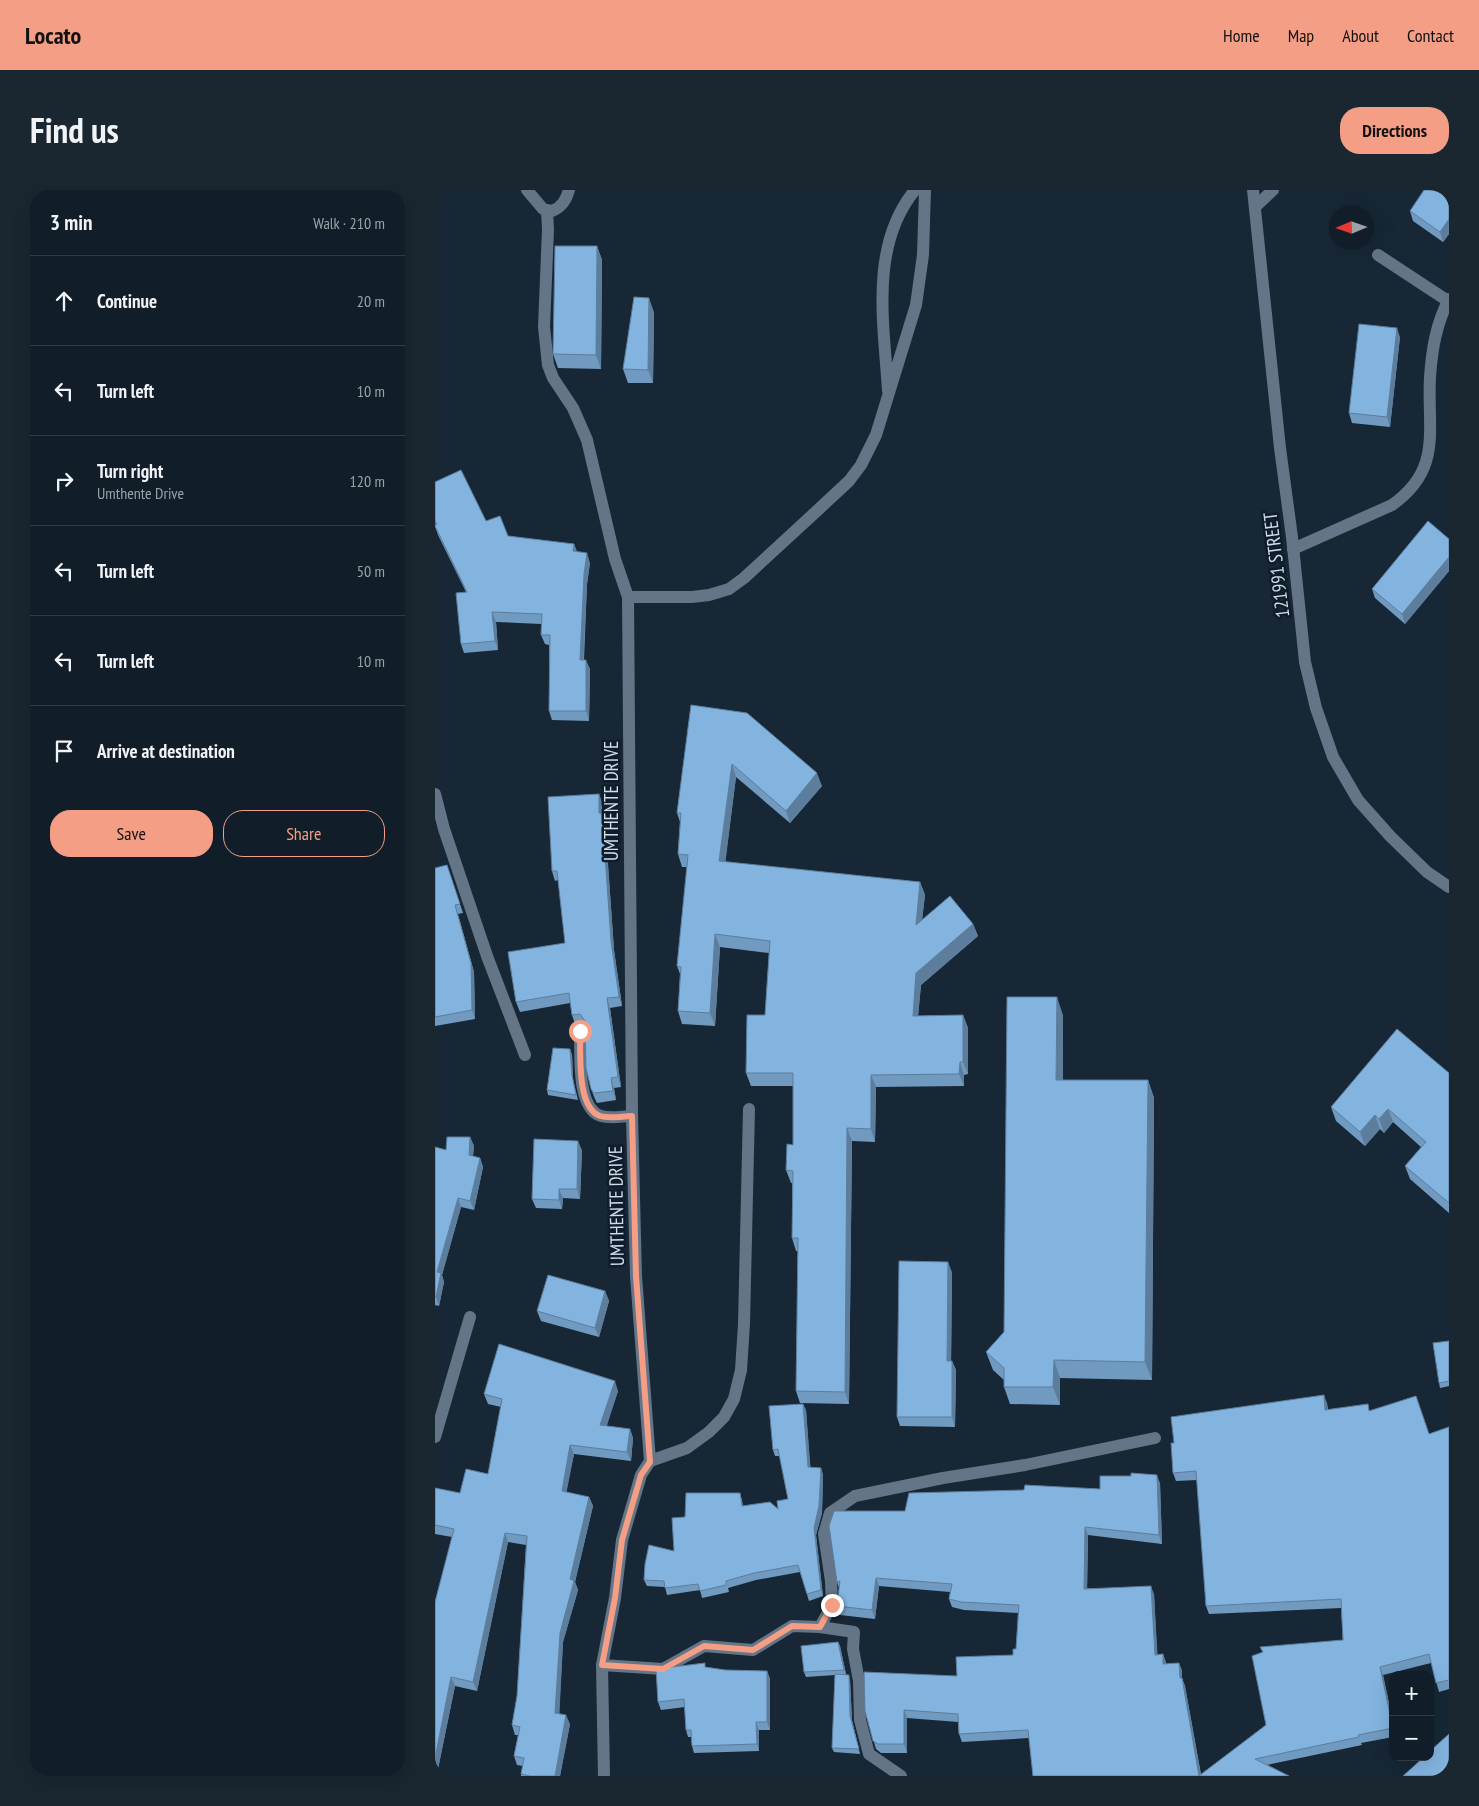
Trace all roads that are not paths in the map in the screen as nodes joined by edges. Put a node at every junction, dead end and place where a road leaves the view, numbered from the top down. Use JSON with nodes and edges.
{"nodes":[{"id":1,"x":527,"y":190,"type":"edge"},
{"id":2,"x":569,"y":190,"type":"edge"},
{"id":3,"x":915,"y":190,"type":"edge"},
{"id":4,"x":925,"y":190,"type":"edge"},
{"id":5,"x":1253,"y":190,"type":"edge"},
{"id":6,"x":1273,"y":190,"type":"edge"},
{"id":7,"x":1255,"y":208,"type":"junction"},
{"id":8,"x":547,"y":211,"type":"junction"},
{"id":9,"x":1378,"y":255,"type":"dead end"},
{"id":10,"x":1449,"y":300,"type":"edge"},
{"id":11,"x":888,"y":398,"type":"junction"},
{"id":12,"x":1293,"y":550,"type":"junction"},
{"id":13,"x":628,"y":597,"type":"junction"},
{"id":14,"x":435,"y":794,"type":"edge"},
{"id":15,"x":1449,"y":887,"type":"edge"},
{"id":16,"x":580,"y":1031,"type":"edge"},
{"id":17,"x":525,"y":1055,"type":"dead end"},
{"id":18,"x":749,"y":1110,"type":"dead end"},
{"id":19,"x":632,"y":1116,"type":"junction"},
{"id":20,"x":470,"y":1317,"type":"dead end"},
{"id":21,"x":435,"y":1437,"type":"edge"},
{"id":22,"x":1155,"y":1438,"type":"dead end"},
{"id":23,"x":650,"y":1462,"type":"junction"},
{"id":24,"x":820,"y":1627,"type":"junction"},
{"id":25,"x":602,"y":1665,"type":"junction"},
{"id":26,"x":604,"y":1776,"type":"edge"},
{"id":27,"x":901,"y":1776,"type":"edge"}],
"edges":[{"from":1,"to":8,"type":"street"},
{"from":2,"to":8,"type":"street"},
{"from":3,"to":11,"type":"street"},
{"from":4,"to":11,"type":"street"},
{"from":5,"to":7,"type":"street","name":"121991 STREET"},
{"from":6,"to":7,"type":"street"},
{"from":7,"to":12,"type":"street","name":"121991 STREET"},
{"from":8,"to":13,"type":"street","name":"UMTHENTE DRIVE"},
{"from":9,"to":10,"type":"street"},
{"from":10,"to":12,"type":"street"},
{"from":11,"to":13,"type":"street"},
{"from":12,"to":15,"type":"street","name":"121991 STREET"},
{"from":13,"to":19,"type":"street","name":"UMTHENTE DRIVE"},
{"from":14,"to":17,"type":"street"},
{"from":16,"to":19,"type":"street"},
{"from":18,"to":23,"type":"street"},
{"from":19,"to":23,"type":"street","name":"UMTHENTE DRIVE"},
{"from":20,"to":21,"type":"street"},
{"from":22,"to":24,"type":"street"},
{"from":23,"to":25,"type":"street"},
{"from":24,"to":25,"type":"street"},
{"from":24,"to":27,"type":"street"},
{"from":25,"to":26,"type":"street"}]}
